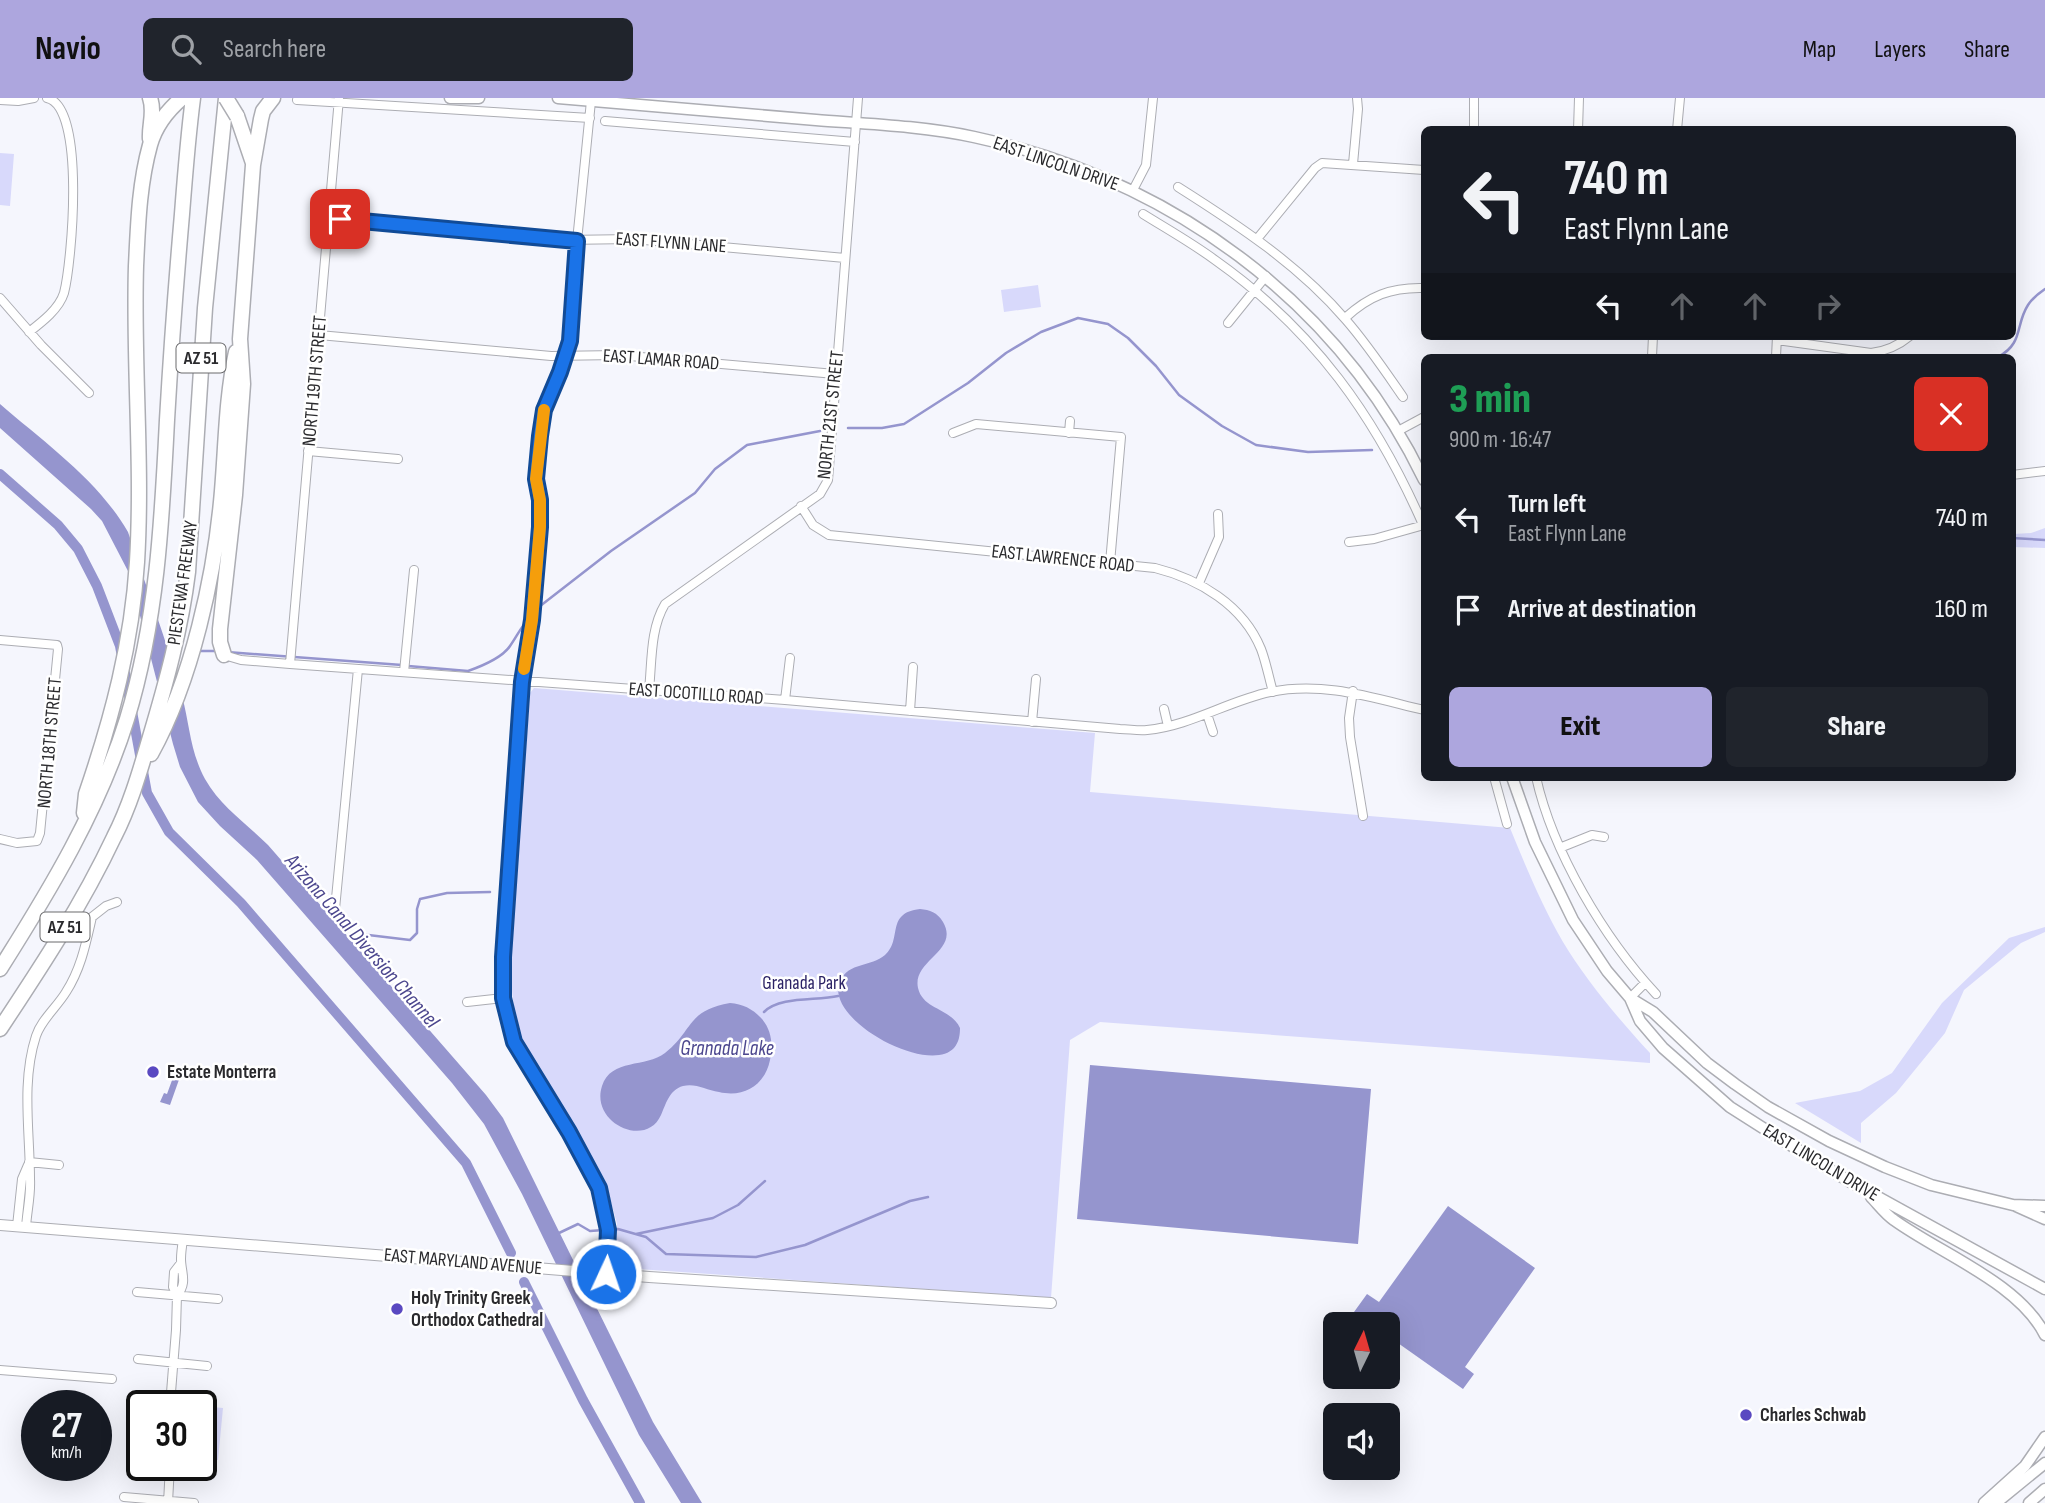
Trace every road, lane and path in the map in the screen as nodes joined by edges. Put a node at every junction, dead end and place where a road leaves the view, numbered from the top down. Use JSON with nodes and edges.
{"nodes":[{"id":1,"x":34,"y":98,"type":"edge"},
{"id":2,"x":150,"y":98,"type":"edge"},
{"id":3,"x":193,"y":98,"type":"edge"},
{"id":4,"x":226,"y":98,"type":"edge"},
{"id":5,"x":273,"y":98,"type":"edge"},
{"id":6,"x":450,"y":98,"type":"edge"},
{"id":7,"x":479,"y":98,"type":"edge"},
{"id":8,"x":558,"y":98,"type":"edge"},
{"id":9,"x":858,"y":98,"type":"edge"},
{"id":10,"x":1153,"y":98,"type":"edge"},
{"id":11,"x":1357,"y":98,"type":"edge"},
{"id":12,"x":1474,"y":98,"type":"edge"},
{"id":13,"x":1579,"y":98,"type":"edge"},
{"id":14,"x":1680,"y":98,"type":"edge"},
{"id":15,"x":50,"y":99,"type":"edge"},
{"id":16,"x":570,"y":99,"type":"edge"},
{"id":17,"x":0,"y":100,"type":"edge"},
{"id":18,"x":297,"y":100,"type":"dead end"},
{"id":19,"x":339,"y":101,"type":"edge"},
{"id":20,"x":591,"y":101,"type":"junction"},
{"id":21,"x":177,"y":103,"type":"edge"},
{"id":22,"x":590,"y":118,"type":"junction"},
{"id":23,"x":605,"y":121,"type":"dead end"},
{"id":24,"x":856,"y":123,"type":"junction"},
{"id":25,"x":1474,"y":126,"type":"edge"},
{"id":26,"x":1578,"y":126,"type":"edge"},
{"id":27,"x":1677,"y":126,"type":"edge"},
{"id":28,"x":855,"y":142,"type":"junction"},
{"id":29,"x":150,"y":144,"type":"junction"},
{"id":30,"x":1353,"y":164,"type":"junction"},
{"id":31,"x":253,"y":165,"type":"junction"},
{"id":32,"x":1421,"y":170,"type":"edge"},
{"id":33,"x":1178,"y":187,"type":"dead end"},
{"id":34,"x":1133,"y":190,"type":"junction"},
{"id":35,"x":1143,"y":214,"type":"dead end"},
{"id":36,"x":330,"y":218,"type":"junction"},
{"id":37,"x":1257,"y":239,"type":"junction"},
{"id":38,"x":577,"y":241,"type":"junction"},
{"id":39,"x":845,"y":258,"type":"junction"},
{"id":40,"x":1266,"y":276,"type":"junction"},
{"id":41,"x":1421,"y":288,"type":"edge"},
{"id":42,"x":1255,"y":290,"type":"junction"},
{"id":43,"x":0,"y":298,"type":"edge"},
{"id":44,"x":1345,"y":318,"type":"junction"},
{"id":45,"x":1228,"y":323,"type":"dead end"},
{"id":46,"x":29,"y":332,"type":"junction"},
{"id":47,"x":319,"y":335,"type":"junction"},
{"id":48,"x":240,"y":339,"type":"junction"},
{"id":49,"x":1790,"y":340,"type":"edge"},
{"id":50,"x":1904,"y":340,"type":"edge"},
{"id":51,"x":566,"y":356,"type":"junction"},
{"id":52,"x":835,"y":374,"type":"junction"},
{"id":53,"x":89,"y":393,"type":"dead end"},
{"id":54,"x":1403,"y":397,"type":"dead end"},
{"id":55,"x":1421,"y":418,"type":"edge"},
{"id":56,"x":1070,"y":421,"type":"dead end"},
{"id":57,"x":1398,"y":431,"type":"junction"},
{"id":58,"x":953,"y":433,"type":"dead end"},
{"id":59,"x":1069,"y":433,"type":"junction"},
{"id":60,"x":308,"y":451,"type":"junction"},
{"id":61,"x":398,"y":459,"type":"dead end"},
{"id":62,"x":2045,"y":471,"type":"edge"},
{"id":63,"x":1421,"y":474,"type":"edge"},
{"id":64,"x":2016,"y":475,"type":"edge"},
{"id":65,"x":802,"y":506,"type":"junction"},
{"id":66,"x":1218,"y":514,"type":"dead end"},
{"id":67,"x":1421,"y":519,"type":"edge"},
{"id":68,"x":1421,"y":526,"type":"edge"},
{"id":69,"x":1349,"y":542,"type":"dead end"},
{"id":70,"x":1110,"y":563,"type":"junction"},
{"id":71,"x":414,"y":570,"type":"dead end"},
{"id":72,"x":1199,"y":583,"type":"junction"},
{"id":73,"x":0,"y":640,"type":"edge"},
{"id":74,"x":224,"y":655,"type":"joint"},
{"id":75,"x":790,"y":658,"type":"dead end"},
{"id":76,"x":290,"y":664,"type":"junction"},
{"id":77,"x":913,"y":667,"type":"dead end"},
{"id":78,"x":358,"y":669,"type":"junction"},
{"id":79,"x":404,"y":672,"type":"junction"},
{"id":80,"x":1036,"y":679,"type":"dead end"},
{"id":81,"x":522,"y":682,"type":"junction"},
{"id":82,"x":649,"y":691,"type":"junction"},
{"id":83,"x":1353,"y":691,"type":"junction"},
{"id":84,"x":1273,"y":692,"type":"junction"},
{"id":85,"x":785,"y":700,"type":"junction"},
{"id":86,"x":1164,"y":709,"type":"dead end"},
{"id":87,"x":1421,"y":709,"type":"edge"},
{"id":88,"x":910,"y":711,"type":"junction"},
{"id":89,"x":1207,"y":714,"type":"junction"},
{"id":90,"x":1032,"y":722,"type":"junction"},
{"id":91,"x":1168,"y":726,"type":"junction"},
{"id":92,"x":1213,"y":732,"type":"dead end"},
{"id":93,"x":137,"y":780,"type":"junction"},
{"id":94,"x":1495,"y":781,"type":"edge"},
{"id":95,"x":1514,"y":781,"type":"edge"},
{"id":96,"x":1537,"y":781,"type":"edge"},
{"id":97,"x":1363,"y":816,"type":"dead end"},
{"id":98,"x":1507,"y":824,"type":"dead end"},
{"id":99,"x":82,"y":828,"type":"junction"},
{"id":100,"x":1604,"y":837,"type":"dead end"},
{"id":101,"x":0,"y":839,"type":"edge"},
{"id":102,"x":1562,"y":847,"type":"junction"},
{"id":103,"x":117,"y":902,"type":"dead end"},
{"id":104,"x":335,"y":909,"type":"dead end"},
{"id":105,"x":0,"y":969,"type":"edge"},
{"id":106,"x":1645,"y":982,"type":"junction"},
{"id":107,"x":1656,"y":994,"type":"dead end"},
{"id":108,"x":503,"y":998,"type":"junction"},
{"id":109,"x":1630,"y":998,"type":"junction"},
{"id":110,"x":467,"y":1002,"type":"dead end"},
{"id":111,"x":0,"y":1029,"type":"edge"},
{"id":112,"x":29,"y":1162,"type":"junction"},
{"id":113,"x":59,"y":1165,"type":"dead end"},
{"id":114,"x":1862,"y":1187,"type":"junction"},
{"id":115,"x":2012,"y":1205,"type":"junction"},
{"id":116,"x":2045,"y":1206,"type":"edge"},
{"id":117,"x":2045,"y":1219,"type":"edge"},
{"id":118,"x":0,"y":1225,"type":"edge"},
{"id":119,"x":22,"y":1227,"type":"junction"},
{"id":120,"x":183,"y":1240,"type":"junction"},
{"id":121,"x":606,"y":1274,"type":"junction"},
{"id":122,"x":2045,"y":1289,"type":"edge"},
{"id":123,"x":137,"y":1292,"type":"dead end"},
{"id":124,"x":177,"y":1295,"type":"junction"},
{"id":125,"x":218,"y":1298,"type":"dead end"},
{"id":126,"x":1052,"y":1303,"type":"dead end"},
{"id":127,"x":2045,"y":1335,"type":"edge"},
{"id":128,"x":138,"y":1359,"type":"dead end"},
{"id":129,"x":174,"y":1362,"type":"junction"},
{"id":130,"x":208,"y":1366,"type":"dead end"},
{"id":131,"x":0,"y":1370,"type":"edge"},
{"id":132,"x":112,"y":1379,"type":"dead end"},
{"id":133,"x":171,"y":1390,"type":"edge"},
{"id":134,"x":2045,"y":1437,"type":"edge"},
{"id":135,"x":2045,"y":1463,"type":"edge"},
{"id":136,"x":169,"y":1481,"type":"edge"},
{"id":137,"x":2045,"y":1489,"type":"edge"},
{"id":138,"x":124,"y":1497,"type":"dead end"},
{"id":139,"x":168,"y":1502,"type":"edge"},
{"id":140,"x":194,"y":1503,"type":"edge"},
{"id":141,"x":1984,"y":1503,"type":"edge"},
{"id":142,"x":1996,"y":1503,"type":"edge"},
{"id":143,"x":2029,"y":1503,"type":"edge"}],
"edges":[{"from":1,"to":17,"type":"street"},
{"from":2,"to":29,"type":"highway"},
{"from":3,"to":99,"type":"highway","name":"PIESTEWA FREEWAY","number":"AZ 51"},
{"from":4,"to":31,"type":"highway","bridge":true},
{"from":4,"to":93,"type":"highway","name":"PIESTEWA FREEWAY","number":"AZ 51"},
{"from":5,"to":31,"type":"highway"},
{"from":6,"to":7,"type":"main road"},
{"from":8,"to":16,"type":"main road","name":"EAST LINCOLN DRIVE"},
{"from":9,"to":24,"type":"street","name":"NORTH 21ST STREET"},
{"from":10,"to":34,"type":"street"},
{"from":11,"to":30,"type":"street"},
{"from":12,"to":25,"type":"street"},
{"from":13,"to":26,"type":"street"},
{"from":14,"to":27,"type":"street"},
{"from":15,"to":46,"type":"street"},
{"from":16,"to":20,"type":"main road","name":"EAST LINCOLN DRIVE"},
{"from":18,"to":19,"type":"street"},
{"from":19,"to":22,"type":"street"},
{"from":19,"to":36,"type":"street","name":"NORTH 19TH STREET"},
{"from":20,"to":22,"type":"street"},
{"from":20,"to":24,"type":"main road","name":"EAST LINCOLN DRIVE"},
{"from":21,"to":29,"type":"highway"},
{"from":22,"to":38,"type":"street"},
{"from":23,"to":28,"type":"street"},
{"from":24,"to":28,"type":"street","name":"NORTH 21ST STREET"},
{"from":24,"to":34,"type":"main road","name":"EAST LINCOLN DRIVE"},
{"from":28,"to":39,"type":"street","name":"NORTH 21ST STREET"},
{"from":29,"to":99,"type":"highway"},
{"from":30,"to":32,"type":"street"},
{"from":30,"to":37,"type":"street"},
{"from":31,"to":48,"type":"highway"},
{"from":33,"to":37,"type":"street"},
{"from":34,"to":40,"type":"main road","name":"EAST LINCOLN DRIVE"},
{"from":35,"to":42,"type":"street"},
{"from":36,"to":38,"type":"street","name":"EAST FLYNN LANE"},
{"from":36,"to":47,"type":"street","name":"NORTH 19TH STREET"},
{"from":37,"to":44,"type":"street"},
{"from":38,"to":39,"type":"street","name":"EAST FLYNN LANE"},
{"from":38,"to":51,"type":"street"},
{"from":39,"to":52,"type":"street","name":"NORTH 21ST STREET"},
{"from":40,"to":42,"type":"street"},
{"from":40,"to":57,"type":"main road","name":"EAST LINCOLN DRIVE"},
{"from":41,"to":44,"type":"street"},
{"from":42,"to":45,"type":"street"},
{"from":42,"to":67,"type":"street"},
{"from":43,"to":46,"type":"street"},
{"from":44,"to":54,"type":"street"},
{"from":46,"to":53,"type":"street"},
{"from":47,"to":51,"type":"street","name":"EAST LAMAR ROAD"},
{"from":47,"to":60,"type":"street","name":"NORTH 19TH STREET"},
{"from":48,"to":74,"type":"highway"},
{"from":48,"to":93,"type":"highway"},
{"from":49,"to":50,"type":"street"},
{"from":51,"to":52,"type":"street","name":"EAST LAMAR ROAD"},
{"from":51,"to":81,"type":"street"},
{"from":52,"to":65,"type":"street","name":"NORTH 21ST STREET"},
{"from":55,"to":57,"type":"street"},
{"from":56,"to":59,"type":"street"},
{"from":57,"to":63,"type":"main road","name":"EAST LINCOLN DRIVE"},
{"from":58,"to":59,"type":"street"},
{"from":59,"to":70,"type":"street"},
{"from":60,"to":61,"type":"street"},
{"from":60,"to":76,"type":"street","name":"NORTH 19TH STREET"},
{"from":62,"to":64,"type":"street"},
{"from":65,"to":70,"type":"street","name":"EAST LAWRENCE ROAD"},
{"from":65,"to":82,"type":"street","name":"NORTH 21ST STREET"},
{"from":66,"to":72,"type":"street"},
{"from":68,"to":69,"type":"street"},
{"from":70,"to":72,"type":"street","name":"EAST LAWRENCE ROAD"},
{"from":71,"to":79,"type":"street"},
{"from":72,"to":84,"type":"street","name":"EAST LAWRENCE ROAD"},
{"from":73,"to":101,"type":"street","name":"NORTH 18TH STREET"},
{"from":74,"to":76,"type":"street","name":"EAST OCOTILLO ROAD"},
{"from":75,"to":85,"type":"street"},
{"from":76,"to":78,"type":"street","name":"EAST OCOTILLO ROAD"},
{"from":77,"to":88,"type":"street"},
{"from":78,"to":79,"type":"street","name":"EAST OCOTILLO ROAD"},
{"from":78,"to":104,"type":"street"},
{"from":79,"to":81,"type":"street","name":"EAST OCOTILLO ROAD"},
{"from":80,"to":90,"type":"street"},
{"from":81,"to":82,"type":"street","name":"EAST OCOTILLO ROAD"},
{"from":81,"to":108,"type":"street"},
{"from":82,"to":85,"type":"street","name":"EAST OCOTILLO ROAD"},
{"from":83,"to":84,"type":"street","name":"EAST OCOTILLO ROAD"},
{"from":83,"to":87,"type":"street","name":"EAST OCOTILLO ROAD"},
{"from":83,"to":97,"type":"street"},
{"from":84,"to":89,"type":"street","name":"EAST OCOTILLO ROAD"},
{"from":85,"to":88,"type":"street","name":"EAST OCOTILLO ROAD"},
{"from":86,"to":91,"type":"street"},
{"from":88,"to":90,"type":"street","name":"EAST OCOTILLO ROAD"},
{"from":89,"to":91,"type":"street","name":"EAST OCOTILLO ROAD"},
{"from":89,"to":92,"type":"street"},
{"from":90,"to":91,"type":"street","name":"EAST OCOTILLO ROAD"},
{"from":93,"to":111,"type":"highway","name":"PIESTEWA FREEWAY","number":"AZ 51"},
{"from":94,"to":98,"type":"street"},
{"from":95,"to":109,"type":"main road","name":"EAST LINCOLN DRIVE"},
{"from":96,"to":102,"type":"street"},
{"from":99,"to":105,"type":"highway","name":"PIESTEWA FREEWAY","number":"AZ 51"},
{"from":100,"to":102,"type":"street"},
{"from":102,"to":106,"type":"street"},
{"from":103,"to":112,"type":"street"},
{"from":106,"to":107,"type":"street"},
{"from":106,"to":109,"type":"street"},
{"from":108,"to":110,"type":"street"},
{"from":108,"to":121,"type":"street"},
{"from":109,"to":114,"type":"main road","name":"EAST LINCOLN DRIVE"},
{"from":109,"to":115,"type":"main road","name":"EAST LINCOLN DRIVE"},
{"from":112,"to":113,"type":"street"},
{"from":112,"to":119,"type":"street"},
{"from":114,"to":122,"type":"main road","name":"EAST LINCOLN DRIVE"},
{"from":114,"to":127,"type":"main road"},
{"from":115,"to":116,"type":"main road","name":"EAST LINCOLN DRIVE"},
{"from":115,"to":117,"type":"main road"},
{"from":118,"to":119,"type":"street","name":"EAST MARYLAND AVENUE"},
{"from":119,"to":120,"type":"street","name":"EAST MARYLAND AVENUE"},
{"from":120,"to":121,"type":"street","name":"EAST MARYLAND AVENUE"},
{"from":120,"to":124,"type":"street"},
{"from":121,"to":126,"type":"street","name":"EAST MARYLAND AVENUE"},
{"from":123,"to":124,"type":"street"},
{"from":124,"to":125,"type":"street"},
{"from":124,"to":129,"type":"street"},
{"from":128,"to":129,"type":"street"},
{"from":129,"to":130,"type":"street"},
{"from":129,"to":133,"type":"street"},
{"from":131,"to":132,"type":"street"},
{"from":134,"to":141,"type":"main road"},
{"from":135,"to":142,"type":"main road"},
{"from":136,"to":139,"type":"street"},
{"from":137,"to":143,"type":"main road"},
{"from":138,"to":139,"type":"street"},
{"from":139,"to":140,"type":"street"}]}
